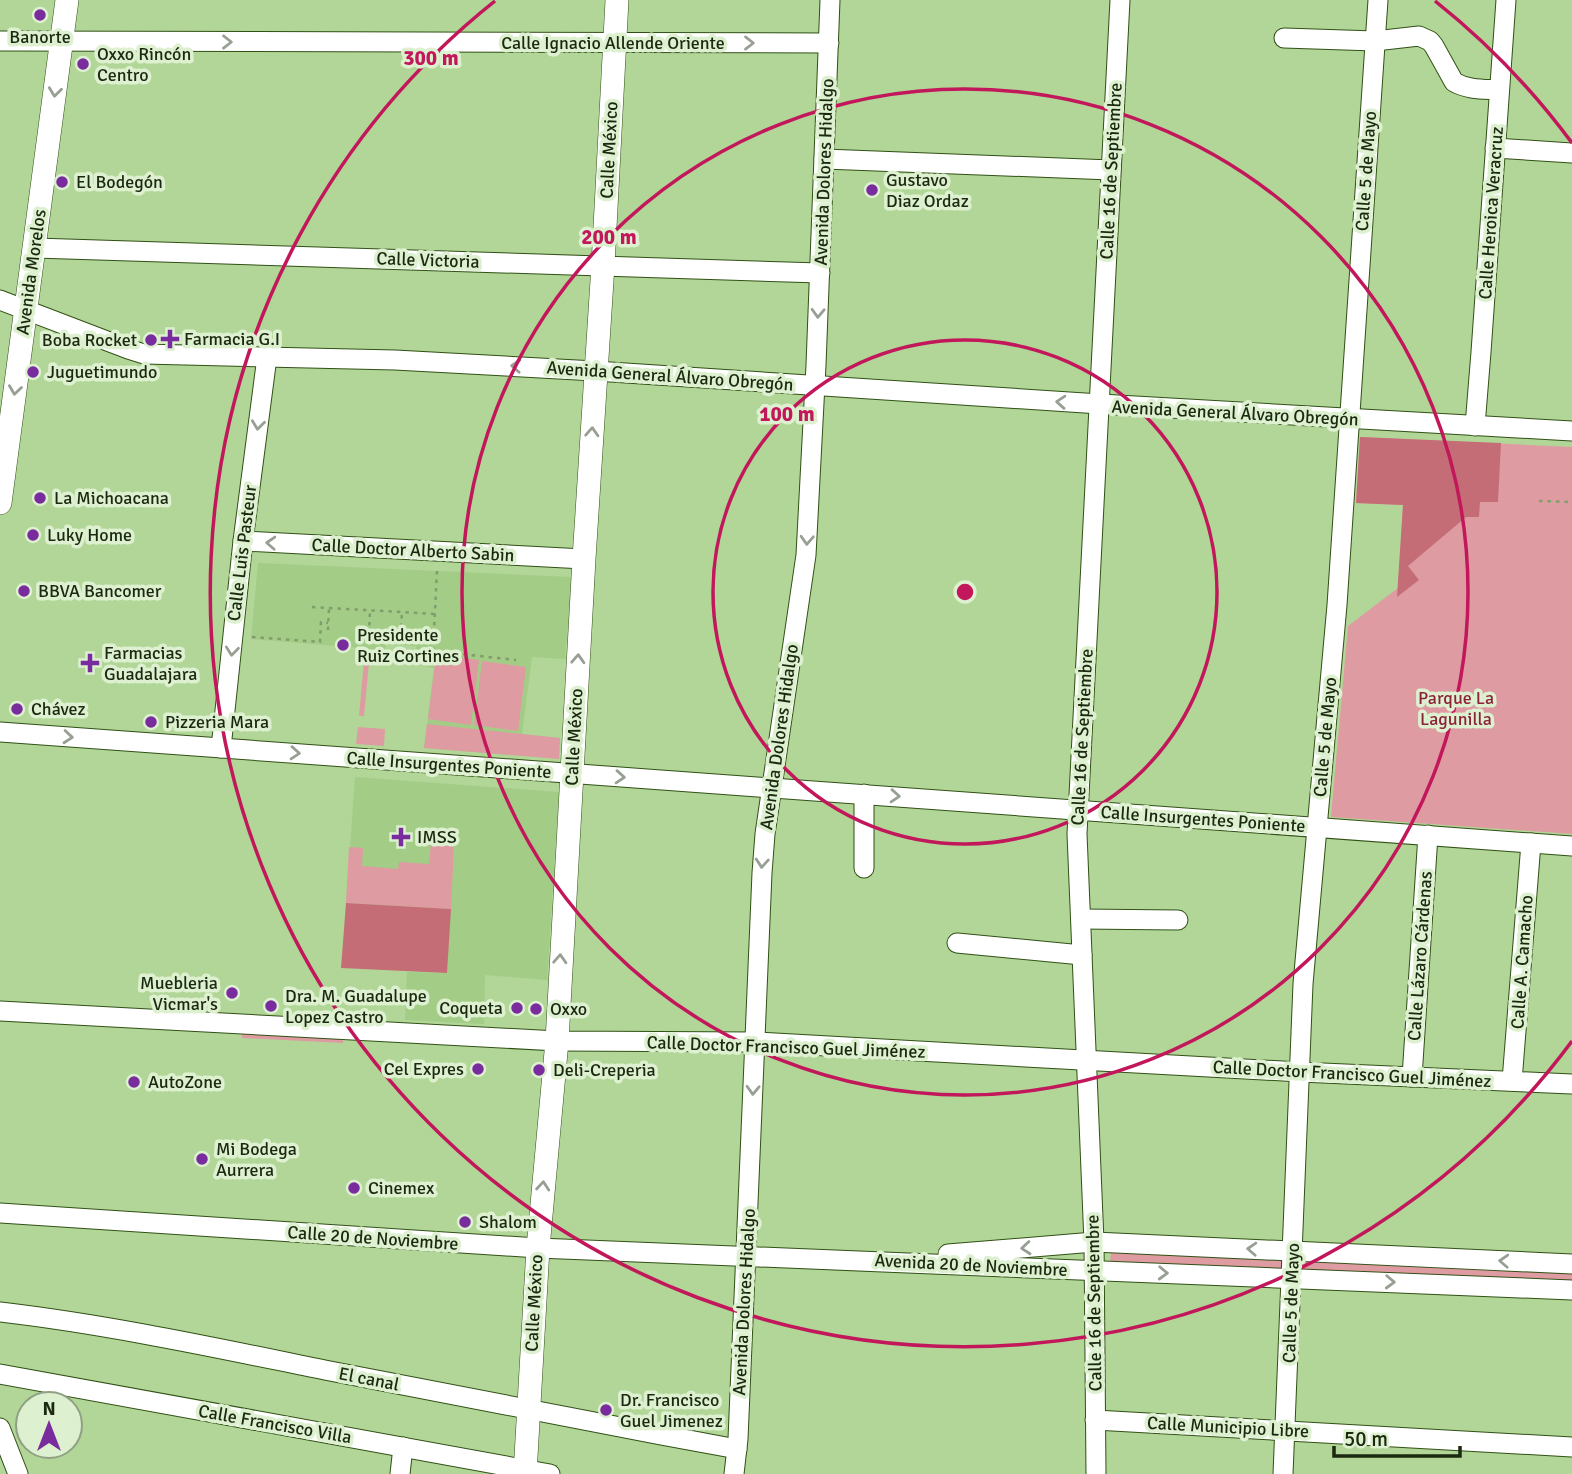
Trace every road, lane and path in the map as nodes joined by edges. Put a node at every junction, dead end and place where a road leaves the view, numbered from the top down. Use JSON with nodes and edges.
{"nodes":[{"id":1,"x":67,"y":0,"type":"edge"},
{"id":2,"x":617,"y":0,"type":"edge"},
{"id":3,"x":830,"y":0,"type":"edge"},
{"id":4,"x":1120,"y":0,"type":"edge"},
{"id":5,"x":1378,"y":0,"type":"edge"},
{"id":6,"x":1506,"y":0,"type":"edge"},
{"id":7,"x":1284,"y":38,"type":"dead end"},
{"id":8,"x":0,"y":41,"type":"edge"},
{"id":9,"x":61,"y":41,"type":"junction"},
{"id":10,"x":1375,"y":41,"type":"junction"},
{"id":11,"x":615,"y":43,"type":"junction"},
{"id":12,"x":830,"y":43,"type":"junction"},
{"id":13,"x":1499,"y":90,"type":"junction"},
{"id":14,"x":1496,"y":148,"type":"junction"},
{"id":15,"x":1572,"y":153,"type":"edge"},
{"id":16,"x":824,"y":159,"type":"junction"},
{"id":17,"x":1111,"y":170,"type":"junction"},
{"id":18,"x":35,"y":248,"type":"junction"},
{"id":19,"x":603,"y":265,"type":"junction"},
{"id":20,"x":820,"y":273,"type":"junction"},
{"id":21,"x":0,"y":300,"type":"edge"},
{"id":22,"x":26,"y":310,"type":"junction"},
{"id":23,"x":267,"y":357,"type":"junction"},
{"id":24,"x":595,"y":370,"type":"junction"},
{"id":25,"x":815,"y":386,"type":"junction"},
{"id":26,"x":1100,"y":404,"type":"junction"},
{"id":27,"x":1349,"y":420,"type":"junction"},
{"id":28,"x":1475,"y":426,"type":"junction"},
{"id":29,"x":1572,"y":431,"type":"edge"},
{"id":30,"x":1539,"y":501,"type":"dead end"},
{"id":31,"x":1572,"y":502,"type":"edge"},
{"id":32,"x":0,"y":503,"type":"edge"},
{"id":33,"x":243,"y":541,"type":"junction"},
{"id":34,"x":584,"y":559,"type":"junction"},
{"id":35,"x":437,"y":572,"type":"dead end"},
{"id":36,"x":312,"y":607,"type":"dead end"},
{"id":37,"x":329,"y":608,"type":"junction"},
{"id":38,"x":370,"y":610,"type":"junction"},
{"id":39,"x":402,"y":612,"type":"junction"},
{"id":40,"x":435,"y":614,"type":"junction"},
{"id":41,"x":328,"y":623,"type":"junction"},
{"id":42,"x":401,"y":627,"type":"dead end"},
{"id":43,"x":328,"y":630,"type":"dead end"},
{"id":44,"x":369,"y":634,"type":"dead end"},
{"id":45,"x":251,"y":637,"type":"dead end"},
{"id":46,"x":516,"y":660,"type":"dead end"},
{"id":47,"x":0,"y":732,"type":"edge"},
{"id":48,"x":222,"y":748,"type":"junction"},
{"id":49,"x":572,"y":774,"type":"junction"},
{"id":50,"x":772,"y":788,"type":"junction"},
{"id":51,"x":864,"y":794,"type":"junction"},
{"id":52,"x":1078,"y":810,"type":"junction"},
{"id":53,"x":1317,"y":827,"type":"junction"},
{"id":54,"x":1428,"y":835,"type":"junction"},
{"id":55,"x":1531,"y":843,"type":"junction"},
{"id":56,"x":1572,"y":846,"type":"edge"},
{"id":57,"x":864,"y":868,"type":"dead end"},
{"id":58,"x":1081,"y":919,"type":"junction"},
{"id":59,"x":1178,"y":920,"type":"dead end"},
{"id":60,"x":957,"y":943,"type":"dead end"},
{"id":61,"x":1082,"y":955,"type":"junction"},
{"id":62,"x":0,"y":1011,"type":"edge"},
{"id":63,"x":557,"y":1041,"type":"junction"},
{"id":64,"x":755,"y":1042,"type":"junction"},
{"id":65,"x":1087,"y":1061,"type":"junction"},
{"id":66,"x":1300,"y":1072,"type":"junction"},
{"id":67,"x":1412,"y":1077,"type":"junction"},
{"id":68,"x":1512,"y":1082,"type":"junction"},
{"id":69,"x":1572,"y":1084,"type":"edge"},
{"id":70,"x":0,"y":1213,"type":"edge"},
{"id":71,"x":1094,"y":1242,"type":"junction"},
{"id":72,"x":538,"y":1248,"type":"junction"},
{"id":73,"x":1293,"y":1251,"type":"junction"},
{"id":74,"x":746,"y":1257,"type":"junction"},
{"id":75,"x":1469,"y":1259,"type":"junction"},
{"id":76,"x":866,"y":1261,"type":"junction"},
{"id":77,"x":1572,"y":1264,"type":"edge"},
{"id":78,"x":1095,"y":1271,"type":"junction"},
{"id":79,"x":1292,"y":1279,"type":"junction"},
{"id":80,"x":1469,"y":1285,"type":"junction"},
{"id":81,"x":1572,"y":1290,"type":"edge"},
{"id":82,"x":0,"y":1312,"type":"edge"},
{"id":83,"x":0,"y":1374,"type":"edge"},
{"id":84,"x":528,"y":1410,"type":"junction"},
{"id":85,"x":1095,"y":1420,"type":"junction"},
{"id":86,"x":0,"y":1428,"type":"edge"},
{"id":87,"x":1285,"y":1431,"type":"junction"},
{"id":88,"x":403,"y":1447,"type":"junction"},
{"id":89,"x":1572,"y":1447,"type":"edge"},
{"id":90,"x":737,"y":1449,"type":"junction"},
{"id":91,"x":525,"y":1472,"type":"edge"},
{"id":92,"x":18,"y":1474,"type":"edge"},
{"id":93,"x":400,"y":1474,"type":"edge"},
{"id":94,"x":550,"y":1474,"type":"edge"},
{"id":95,"x":734,"y":1474,"type":"edge"},
{"id":96,"x":1096,"y":1474,"type":"edge"},
{"id":97,"x":1283,"y":1474,"type":"edge"}],
"edges":[{"from":1,"to":9,"type":"main road","name":"Avenida Morelos"},
{"from":2,"to":11,"type":"main road","name":"Calle México"},
{"from":3,"to":12,"type":"street","name":"Avenida Dolores Hidalgo"},
{"from":4,"to":17,"type":"street","name":"Calle 16 de Septiembre"},
{"from":5,"to":10,"type":"street","name":"Calle 5 de Mayo"},
{"from":6,"to":13,"type":"street","name":"Calle Heroica Veracruz"},
{"from":7,"to":10,"type":"street"},
{"from":8,"to":9,"type":"street","name":"Calle Ignacio Allende Oriente"},
{"from":9,"to":11,"type":"street","name":"Calle Ignacio Allende Oriente","one_way":true},
{"from":9,"to":18,"type":"main road","name":"Avenida Morelos","one_way":true},
{"from":10,"to":13,"type":"street"},
{"from":10,"to":27,"type":"street","name":"Calle 5 de Mayo"},
{"from":11,"to":12,"type":"street","name":"Calle Ignacio Allende Oriente","one_way":true},
{"from":11,"to":19,"type":"main road","name":"Calle México"},
{"from":12,"to":16,"type":"street","name":"Avenida Dolores Hidalgo"},
{"from":13,"to":14,"type":"street","name":"Calle Heroica Veracruz"},
{"from":14,"to":15,"type":"street"},
{"from":14,"to":28,"type":"street","name":"Calle Heroica Veracruz"},
{"from":16,"to":17,"type":"street"},
{"from":16,"to":20,"type":"street","name":"Avenida Dolores Hidalgo"},
{"from":17,"to":26,"type":"street","name":"Calle 16 de Septiembre"},
{"from":18,"to":19,"type":"street","name":"Calle Victoria"},
{"from":18,"to":22,"type":"main road","name":"Avenida Morelos"},
{"from":19,"to":20,"type":"street","name":"Calle Victoria"},
{"from":19,"to":24,"type":"main road","name":"Calle México"},
{"from":20,"to":25,"type":"street","name":"Avenida Dolores Hidalgo","one_way":true},
{"from":21,"to":22,"type":"street","name":"Avenida General Álvaro Obregón"},
{"from":22,"to":23,"type":"street","name":"Avenida General Álvaro Obregón"},
{"from":22,"to":32,"type":"main road","name":"Avenida Morelos","one_way":true},
{"from":24,"to":23,"type":"street","name":"Avenida General Álvaro Obregón","one_way":true},
{"from":23,"to":33,"type":"street","name":"Calle Luis Pasteur","one_way":true},
{"from":24,"to":25,"type":"street","name":"Avenida General Álvaro Obregón"},
{"from":34,"to":24,"type":"main road","name":"Calle México","one_way":true},
{"from":26,"to":25,"type":"street","name":"Avenida General Álvaro Obregón","one_way":true},
{"from":25,"to":50,"type":"street","name":"Avenida Dolores Hidalgo","one_way":true},
{"from":26,"to":27,"type":"street","name":"Avenida General Álvaro Obregón"},
{"from":26,"to":52,"type":"street","name":"Calle 16 de Septiembre"},
{"from":27,"to":28,"type":"street","name":"Avenida General Álvaro Obregón"},
{"from":27,"to":53,"type":"street","name":"Calle 5 de Mayo"},
{"from":28,"to":29,"type":"street","name":"Avenida General Álvaro Obregón"},
{"from":30,"to":31,"type":"path"},
{"from":34,"to":33,"type":"street","name":"Calle Doctor Alberto Sabin","one_way":true},
{"from":33,"to":48,"type":"street","name":"Calle Luis Pasteur","one_way":true},
{"from":49,"to":34,"type":"main road","name":"Calle México","one_way":true},
{"from":35,"to":40,"type":"path"},
{"from":36,"to":37,"type":"path"},
{"from":37,"to":38,"type":"path"},
{"from":37,"to":41,"type":"path"},
{"from":38,"to":39,"type":"path"},
{"from":38,"to":44,"type":"path"},
{"from":39,"to":40,"type":"path"},
{"from":39,"to":42,"type":"path"},
{"from":40,"to":46,"type":"path"},
{"from":41,"to":43,"type":"path"},
{"from":41,"to":45,"type":"path"},
{"from":47,"to":48,"type":"street","name":"Calle Insurgentes Poniente","one_way":true},
{"from":48,"to":49,"type":"street","name":"Calle Insurgentes Poniente","one_way":true},
{"from":49,"to":50,"type":"street","name":"Calle Insurgentes Poniente","one_way":true},
{"from":63,"to":49,"type":"main road","name":"Calle México","one_way":true},
{"from":50,"to":51,"type":"street","name":"Calle Insurgentes Poniente"},
{"from":50,"to":64,"type":"street","name":"Avenida Dolores Hidalgo","one_way":true},
{"from":51,"to":52,"type":"street","name":"Calle Insurgentes Poniente","one_way":true},
{"from":51,"to":57,"type":"street"},
{"from":52,"to":53,"type":"street","name":"Calle Insurgentes Poniente"},
{"from":52,"to":58,"type":"street","name":"Calle 16 de Septiembre"},
{"from":53,"to":54,"type":"street","name":"Calle Insurgentes Poniente"},
{"from":53,"to":66,"type":"street","name":"Calle 5 de Mayo"},
{"from":54,"to":55,"type":"street","name":"Calle Insurgentes Poniente"},
{"from":54,"to":67,"type":"street","name":"Calle Lázaro Cárdenas"},
{"from":55,"to":56,"type":"street","name":"Calle Insurgentes Poniente"},
{"from":55,"to":68,"type":"street","name":"Calle A. Camacho"},
{"from":58,"to":59,"type":"street"},
{"from":58,"to":61,"type":"street","name":"Calle 16 de Septiembre"},
{"from":60,"to":61,"type":"street"},
{"from":61,"to":65,"type":"street","name":"Calle 16 de Septiembre"},
{"from":62,"to":63,"type":"street","name":"Calle Doctor Francisco Guel Jiménez"},
{"from":63,"to":64,"type":"street","name":"Calle Doctor Francisco Guel Jiménez"},
{"from":72,"to":63,"type":"main road","name":"Calle México","one_way":true},
{"from":64,"to":65,"type":"street","name":"Calle Doctor Francisco Guel Jiménez"},
{"from":64,"to":74,"type":"street","name":"Avenida Dolores Hidalgo","one_way":true},
{"from":65,"to":66,"type":"street","name":"Calle Doctor Francisco Guel Jiménez"},
{"from":65,"to":71,"type":"street","name":"Calle 16 de Septiembre"},
{"from":66,"to":67,"type":"street","name":"Calle Doctor Francisco Guel Jiménez"},
{"from":66,"to":73,"type":"street","name":"Calle 5 de Mayo"},
{"from":67,"to":68,"type":"street","name":"Calle Doctor Francisco Guel Jiménez"},
{"from":68,"to":69,"type":"street","name":"Calle Doctor Francisco Guel Jiménez"},
{"from":70,"to":72,"type":"street","name":"Calle 20 de Noviembre"},
{"from":73,"to":71,"type":"street","name":"Avenida 20 de Noviembre","one_way":true},
{"from":71,"to":76,"type":"street","name":"Avenida 20 de Noviembre","one_way":true},
{"from":71,"to":78,"type":"street","name":"Calle 16 de Septiembre"},
{"from":72,"to":74,"type":"street","name":"Calle 20 de Noviembre"},
{"from":72,"to":84,"type":"main road","name":"Calle México"},
{"from":73,"to":75,"type":"street","name":"Avenida 20 de Noviembre"},
{"from":73,"to":79,"type":"street","name":"Calle 5 de Mayo"},
{"from":74,"to":76,"type":"street","name":"Calle 20 de Noviembre"},
{"from":74,"to":90,"type":"street","name":"Avenida Dolores Hidalgo"},
{"from":77,"to":75,"type":"street","name":"Avenida 20 de Noviembre","one_way":true},
{"from":75,"to":80,"type":"street"},
{"from":76,"to":78,"type":"street","name":"Avenida 20 de Noviembre"},
{"from":78,"to":79,"type":"street","name":"Avenida 20 de Noviembre","one_way":true},
{"from":78,"to":85,"type":"street","name":"Calle 16 de Septiembre"},
{"from":79,"to":80,"type":"street","name":"Avenida 20 de Noviembre","one_way":true},
{"from":79,"to":87,"type":"street","name":"Calle 5 de Mayo"},
{"from":80,"to":81,"type":"street","name":"Avenida 20 de Noviembre"},
{"from":82,"to":84,"type":"street","name":"El canal"},
{"from":83,"to":88,"type":"street","name":"Calle Francisco Villa"},
{"from":84,"to":90,"type":"street","name":"El canal"},
{"from":84,"to":91,"type":"main road","name":"Calle México"},
{"from":85,"to":87,"type":"street","name":"Calle Municipio Libre"},
{"from":85,"to":96,"type":"street","name":"Calle 16 de Septiembre"},
{"from":86,"to":92,"type":"street"},
{"from":87,"to":89,"type":"street","name":"Calle Municipio Libre"},
{"from":87,"to":97,"type":"street","name":"Calle 5 de Mayo"},
{"from":88,"to":91,"type":"street","name":"Calle Francisco Villa"},
{"from":88,"to":93,"type":"street"},
{"from":90,"to":95,"type":"street","name":"Avenida Dolores Hidalgo"},
{"from":91,"to":94,"type":"street","name":"Calle Francisco Villa"}]}
